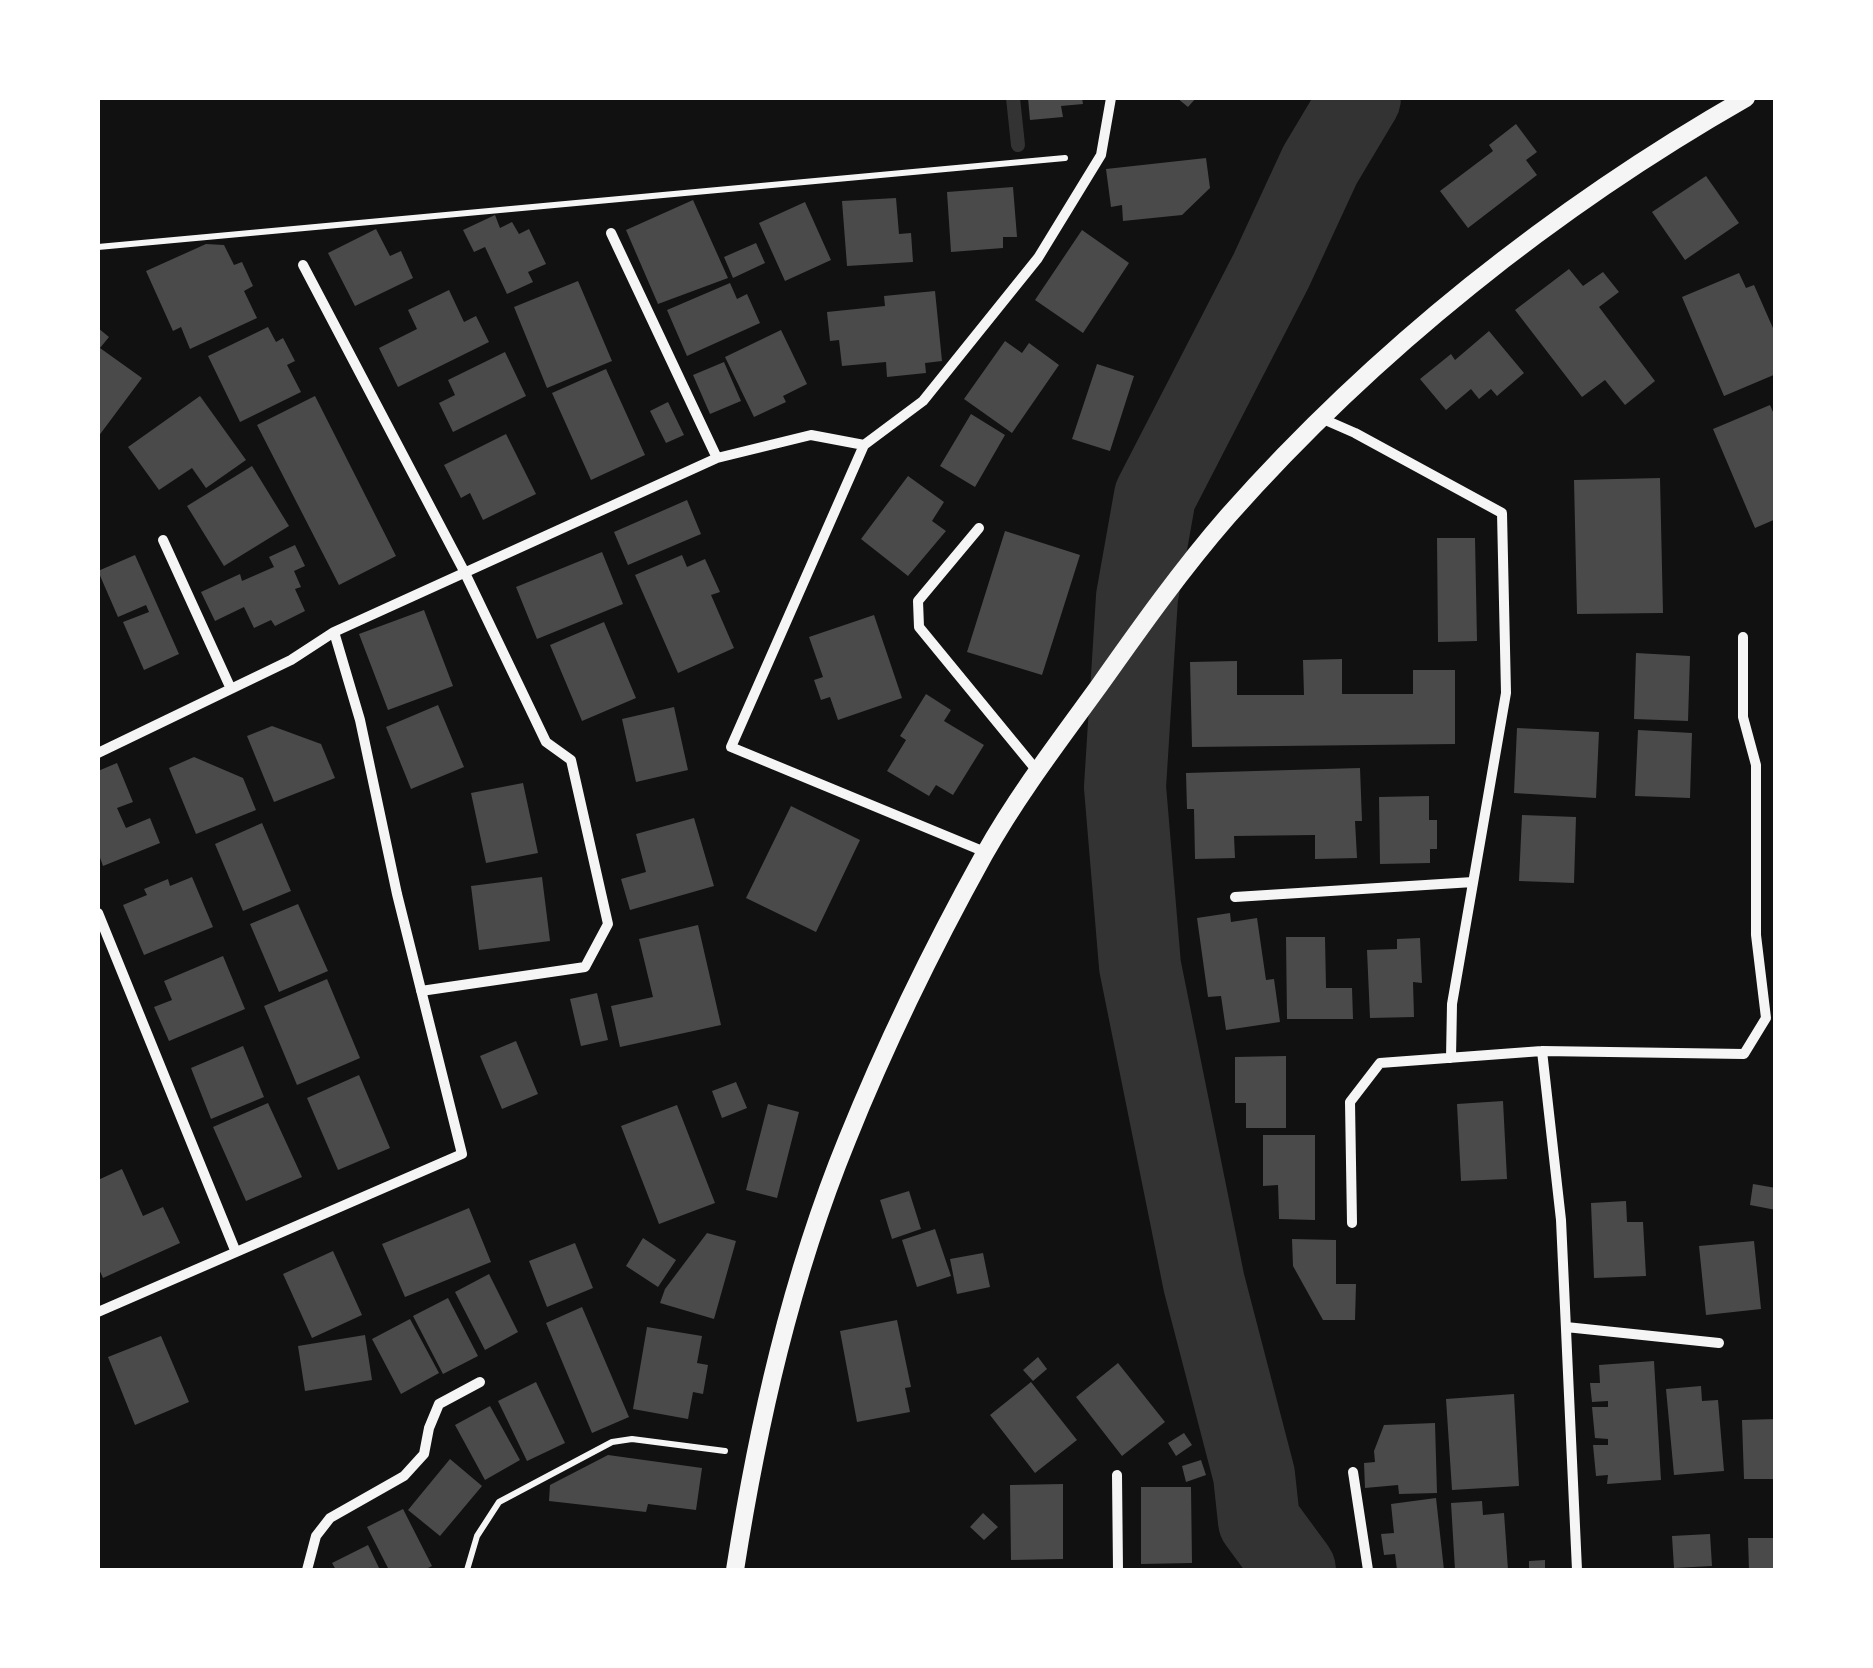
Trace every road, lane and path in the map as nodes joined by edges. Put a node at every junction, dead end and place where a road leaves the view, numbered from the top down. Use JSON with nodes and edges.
{"nodes":[{"id":1,"x":1112,"y":98,"type":"edge"},
{"id":2,"x":1746,"y":98,"type":"edge"},
{"id":3,"x":1101,"y":155,"type":"junction"},
{"id":4,"x":611,"y":233,"type":"dead end"},
{"id":5,"x":98,"y":247,"type":"edge"},
{"id":6,"x":303,"y":264,"type":"dead end"},
{"id":7,"x":1323,"y":420,"type":"junction"},
{"id":8,"x":864,"y":445,"type":"junction"},
{"id":9,"x":717,"y":458,"type":"junction"},
{"id":10,"x":979,"y":528,"type":"dead end"},
{"id":11,"x":163,"y":540,"type":"dead end"},
{"id":12,"x":464,"y":571,"type":"junction"},
{"id":13,"x":334,"y":632,"type":"junction"},
{"id":14,"x":1743,"y":637,"type":"dead end"},
{"id":15,"x":231,"y":689,"type":"junction"},
{"id":16,"x":98,"y":752,"type":"edge"},
{"id":17,"x":1038,"y":772,"type":"junction"},
{"id":18,"x":986,"y":852,"type":"junction"},
{"id":19,"x":1472,"y":882,"type":"junction"},
{"id":20,"x":1235,"y":897,"type":"dead end"},
{"id":21,"x":98,"y":912,"type":"edge"},
{"id":22,"x":421,"y":991,"type":"junction"},
{"id":23,"x":1542,"y":1051,"type":"junction"},
{"id":24,"x":1450,"y":1058,"type":"junction"},
{"id":25,"x":1352,"y":1224,"type":"dead end"},
{"id":26,"x":235,"y":1250,"type":"junction"},
{"id":27,"x":98,"y":1312,"type":"edge"},
{"id":28,"x":1566,"y":1327,"type":"junction"},
{"id":29,"x":1719,"y":1343,"type":"dead end"},
{"id":30,"x":480,"y":1382,"type":"dead end"},
{"id":31,"x":755,"y":1458,"type":"junction"},
{"id":32,"x":1353,"y":1472,"type":"dead end"},
{"id":33,"x":1117,"y":1475,"type":"dead end"},
{"id":34,"x":307,"y":1570,"type":"edge"},
{"id":35,"x":467,"y":1570,"type":"edge"},
{"id":36,"x":735,"y":1570,"type":"edge"},
{"id":37,"x":1118,"y":1570,"type":"edge"},
{"id":38,"x":1368,"y":1570,"type":"edge"},
{"id":39,"x":1577,"y":1570,"type":"edge"}],
"edges":[{"from":1,"to":3,"type":"street"},
{"from":2,"to":7,"type":"street"},
{"from":3,"to":5,"type":"path"},
{"from":3,"to":8,"type":"street"},
{"from":4,"to":9,"type":"street"},
{"from":6,"to":12,"type":"street"},
{"from":7,"to":17,"type":"street"},
{"from":7,"to":19,"type":"street"},
{"from":8,"to":9,"type":"street"},
{"from":8,"to":18,"type":"street"},
{"from":9,"to":12,"type":"street"},
{"from":10,"to":17,"type":"street"},
{"from":11,"to":15,"type":"street"},
{"from":12,"to":13,"type":"street"},
{"from":12,"to":22,"type":"street"},
{"from":13,"to":15,"type":"street"},
{"from":13,"to":22,"type":"street"},
{"from":14,"to":23,"type":"street"},
{"from":15,"to":16,"type":"street"},
{"from":17,"to":18,"type":"street"},
{"from":18,"to":31,"type":"street"},
{"from":19,"to":20,"type":"street"},
{"from":19,"to":24,"type":"street"},
{"from":21,"to":26,"type":"street"},
{"from":22,"to":26,"type":"street"},
{"from":23,"to":24,"type":"street"},
{"from":23,"to":28,"type":"street"},
{"from":24,"to":25,"type":"street"},
{"from":26,"to":27,"type":"street"},
{"from":28,"to":29,"type":"street"},
{"from":28,"to":39,"type":"street"},
{"from":30,"to":34,"type":"street"},
{"from":31,"to":35,"type":"path"},
{"from":31,"to":36,"type":"street"},
{"from":32,"to":38,"type":"street"},
{"from":33,"to":37,"type":"street"}]}
